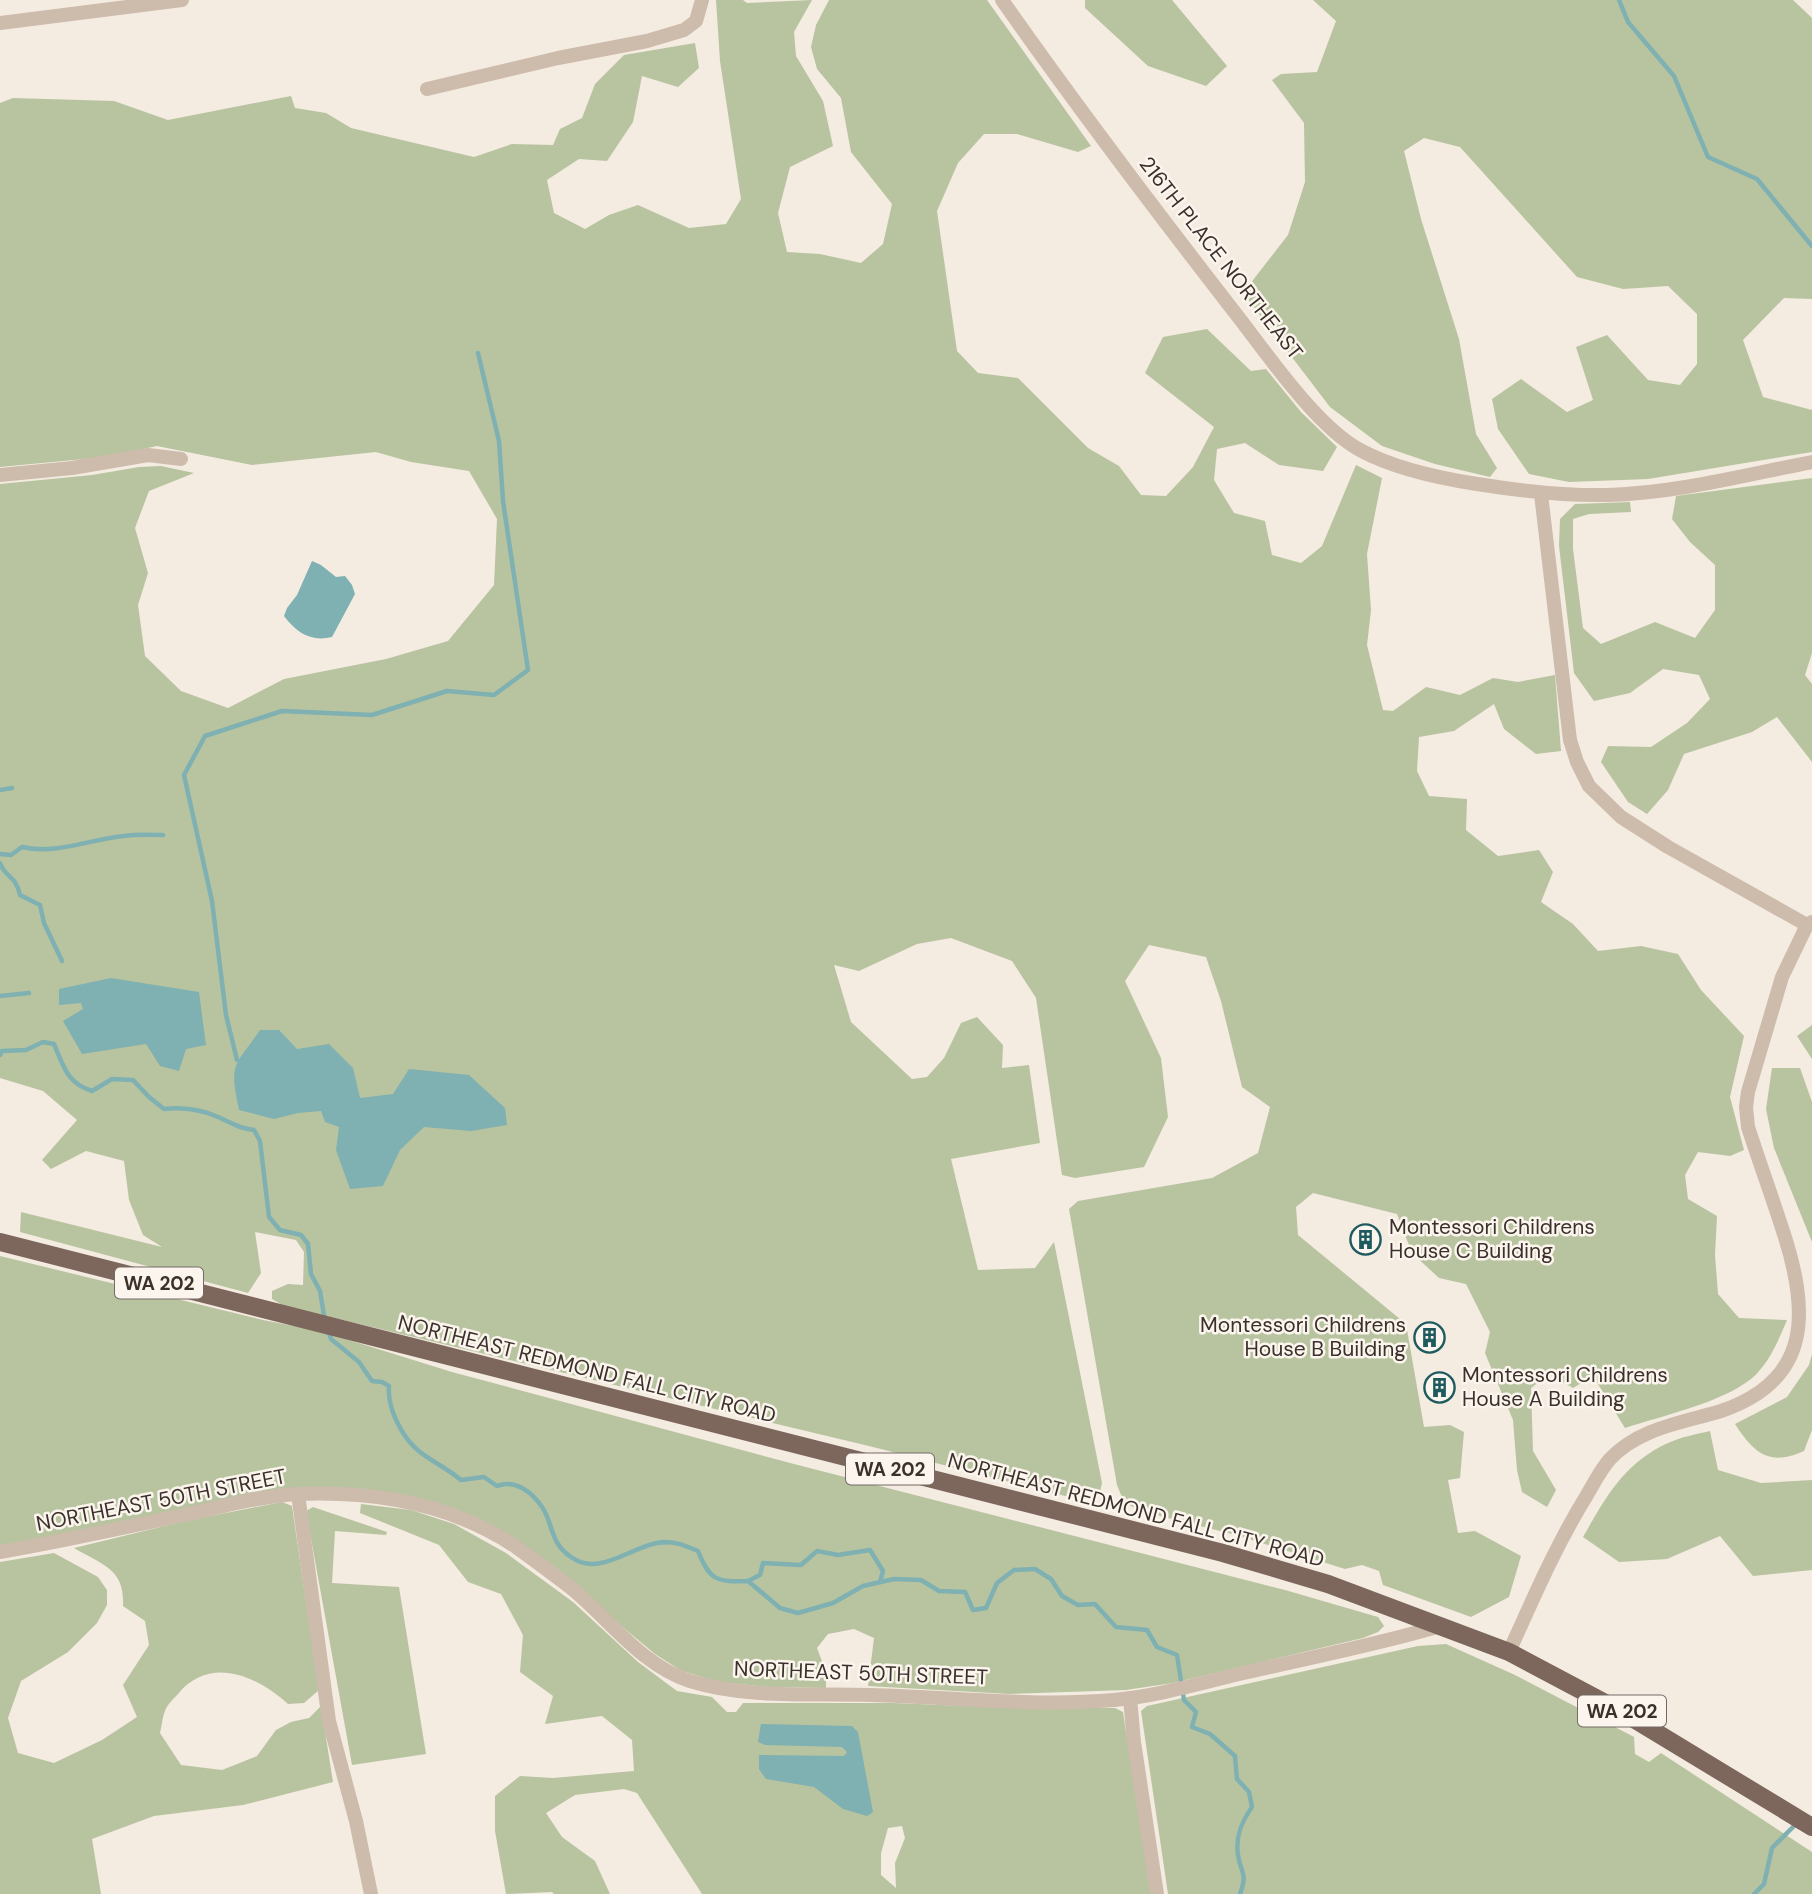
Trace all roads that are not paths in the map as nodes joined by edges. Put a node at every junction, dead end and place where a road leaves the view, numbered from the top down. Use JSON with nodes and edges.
{"nodes":[{"id":1,"x":182,"y":0,"type":"edge"},
{"id":2,"x":702,"y":0,"type":"edge"},
{"id":3,"x":1002,"y":0,"type":"edge"},
{"id":4,"x":0,"y":23,"type":"edge"},
{"id":5,"x":427,"y":89,"type":"dead end"},
{"id":6,"x":181,"y":459,"type":"dead end"},
{"id":7,"x":1812,"y":462,"type":"edge"},
{"id":8,"x":0,"y":475,"type":"edge"},
{"id":9,"x":1541,"y":494,"type":"junction"},
{"id":10,"x":1810,"y":923,"type":"edge"},
{"id":11,"x":0,"y":1242,"type":"edge"},
{"id":12,"x":298,"y":1494,"type":"junction"},
{"id":13,"x":0,"y":1552,"type":"edge"},
{"id":14,"x":1440,"y":1626,"type":"junction"},
{"id":15,"x":1509,"y":1652,"type":"junction"},
{"id":16,"x":1130,"y":1698,"type":"junction"},
{"id":17,"x":1812,"y":1827,"type":"edge"},
{"id":18,"x":372,"y":1894,"type":"edge"},
{"id":19,"x":1157,"y":1894,"type":"edge"}],
"edges":[{"from":1,"to":4,"type":"street"},
{"from":2,"to":5,"type":"street"},
{"from":3,"to":9,"type":"street","name":"216TH PLACE NORTHEAST"},
{"from":6,"to":8,"type":"street"},
{"from":7,"to":9,"type":"street","name":"216TH PLACE NORTHEAST"},
{"from":9,"to":10,"type":"street"},
{"from":10,"to":15,"type":"street"},
{"from":11,"to":14,"type":"main road","name":"NORTHEAST REDMOND FALL CITY ROAD","number":"WA 202"},
{"from":12,"to":13,"type":"street","name":"NORTHEAST 50TH STREET"},
{"from":12,"to":16,"type":"street","name":"NORTHEAST 50TH STREET"},
{"from":12,"to":18,"type":"street"},
{"from":14,"to":15,"type":"main road","name":"NORTHEAST REDMOND FALL CITY ROAD","number":"WA 202"},
{"from":14,"to":16,"type":"street","name":"NORTHEAST 50TH STREET"},
{"from":15,"to":17,"type":"main road","name":"NORTHEAST REDMOND FALL CITY ROAD","number":"WA 202"},
{"from":16,"to":19,"type":"street"}]}
